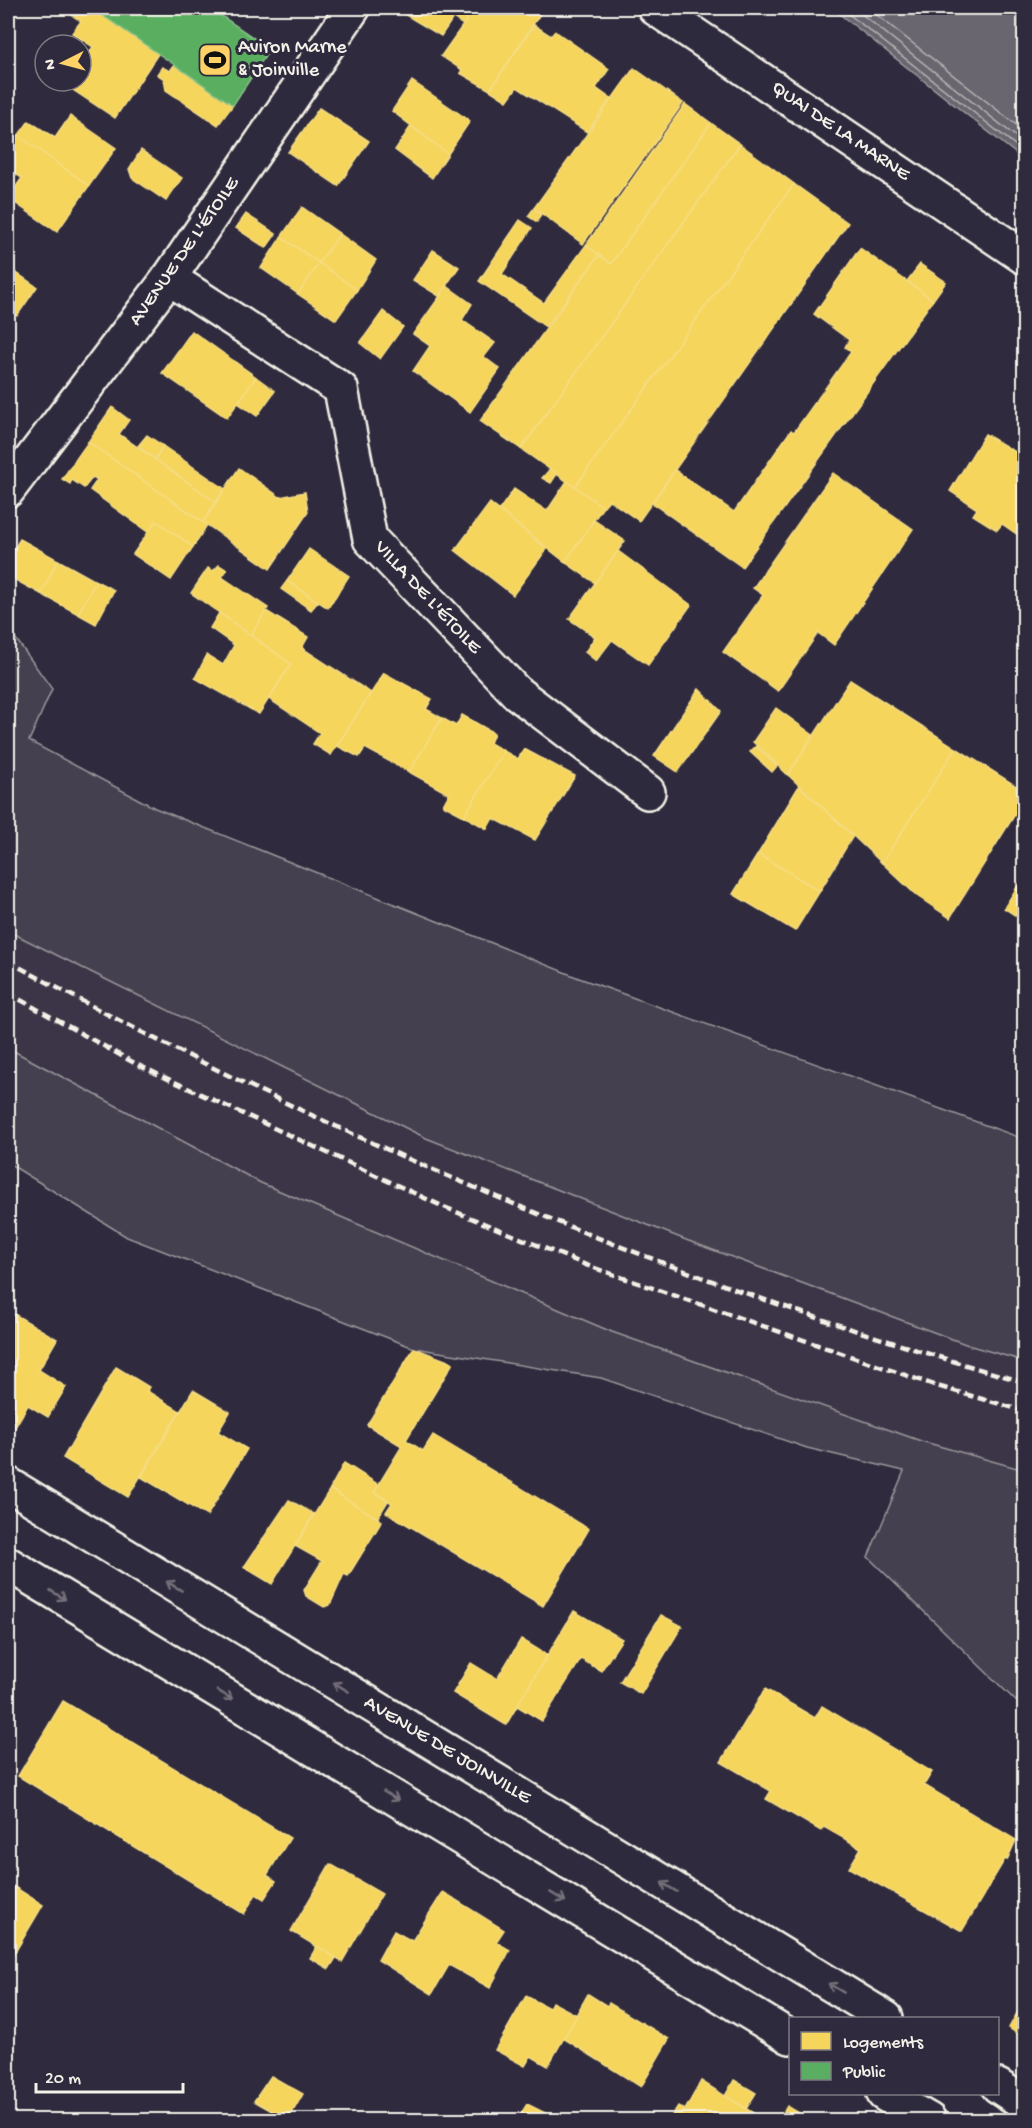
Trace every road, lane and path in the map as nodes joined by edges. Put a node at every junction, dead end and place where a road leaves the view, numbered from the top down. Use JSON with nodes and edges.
{"nodes":[{"id":1,"x":353,"y":8,"type":"edge"},
{"id":2,"x":655,"y":8,"type":"edge"},
{"id":3,"x":1024,"y":257,"type":"edge"},
{"id":4,"x":170,"y":278,"type":"junction"},
{"id":5,"x":8,"y":490,"type":"edge"},
{"id":6,"x":648,"y":792,"type":"dead end"},
{"id":7,"x":8,"y":1484,"type":"edge"},
{"id":8,"x":8,"y":1564,"type":"edge"},
{"id":9,"x":883,"y":2017,"type":"edge"},
{"id":10,"x":789,"y":2036,"type":"edge"},
{"id":11,"x":999,"y":2087,"type":"edge"},
{"id":12,"x":886,"y":2095,"type":"edge"},
{"id":13,"x":1024,"y":2103,"type":"edge"},
{"id":14,"x":929,"y":2121,"type":"edge"}],
"edges":[{"from":1,"to":4,"type":"main road","name":"AVENUE DE L'ÉTOILE"},
{"from":2,"to":3,"type":"main road","name":"QUAI DE LA MARNE"},
{"from":4,"to":5,"type":"main road","name":"AVENUE DE L'ÉTOILE"},
{"from":4,"to":6,"type":"main road","name":"VILLA DE L'ÉTOILE"},
{"from":9,"to":7,"type":"main road","name":"AVENUE DE JOINVILLE","one_way":true},
{"from":8,"to":10,"type":"main road","one_way":true},
{"from":11,"to":13,"type":"main road"},
{"from":12,"to":14,"type":"main road"}]}
